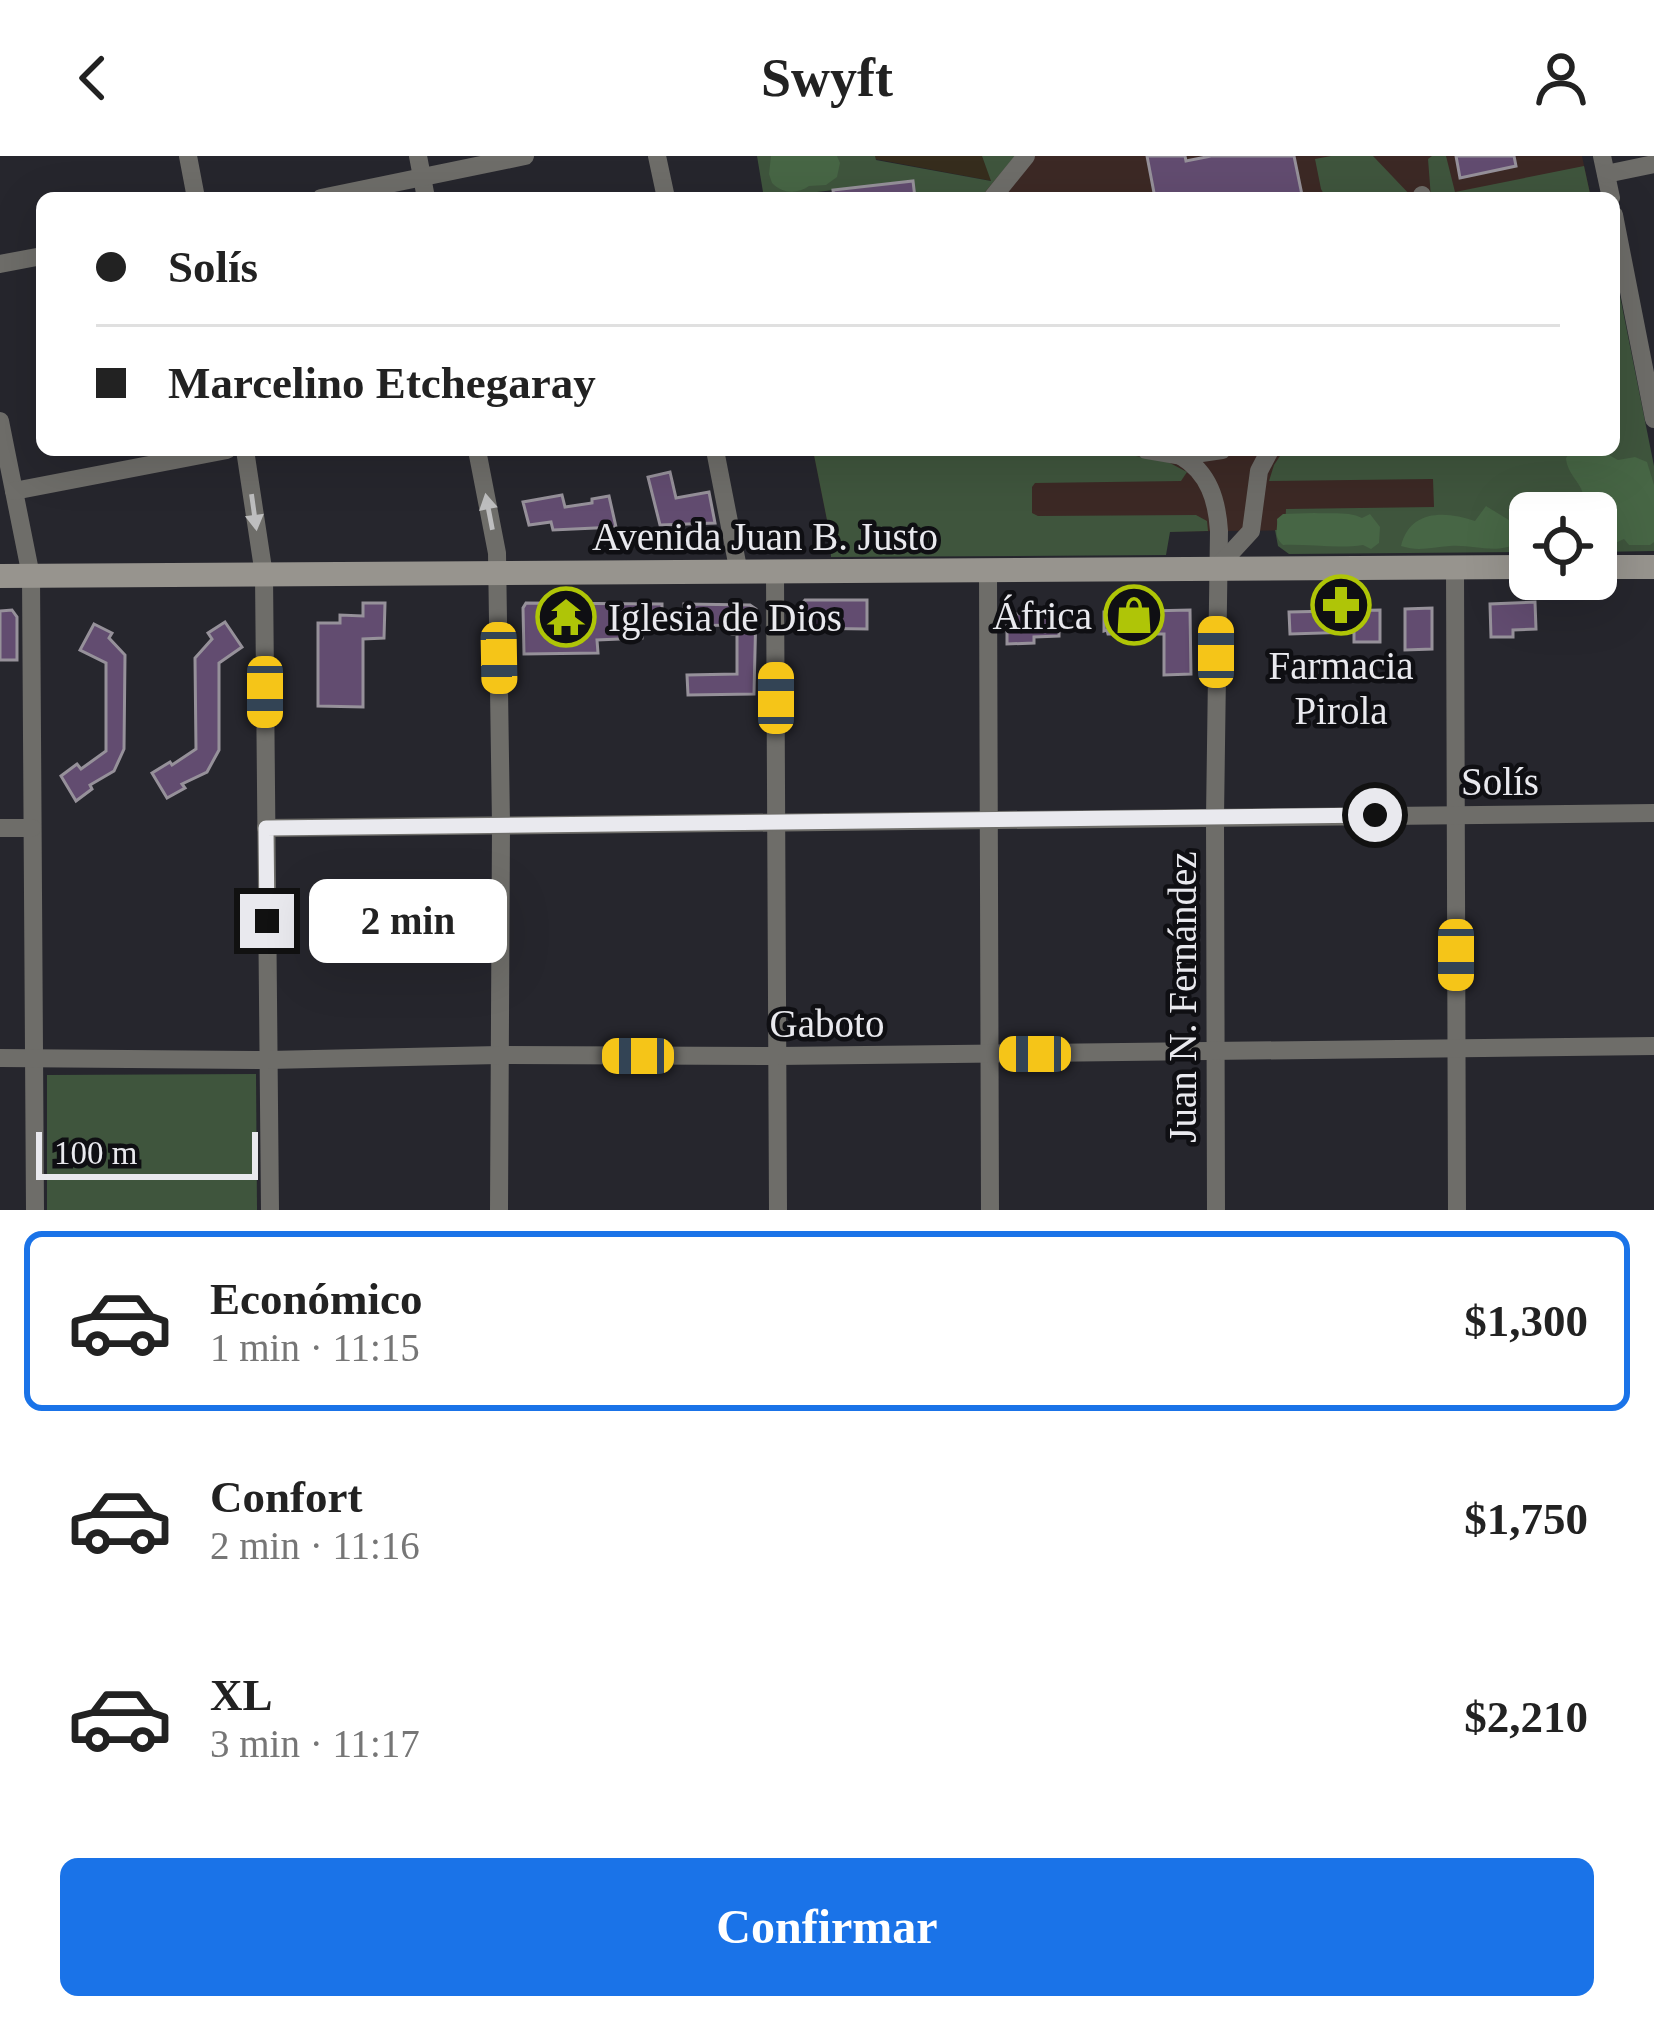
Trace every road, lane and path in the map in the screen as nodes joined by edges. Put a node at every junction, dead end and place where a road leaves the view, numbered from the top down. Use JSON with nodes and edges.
{"nodes":[{"id":1,"x":188,"y":156,"type":"edge"},
{"id":2,"x":418,"y":156,"type":"edge"},
{"id":3,"x":525,"y":156,"type":"edge"},
{"id":4,"x":657,"y":156,"type":"edge"},
{"id":5,"x":1026,"y":156,"type":"edge"},
{"id":6,"x":1654,"y":164,"type":"edge"},
{"id":7,"x":1604,"y":165,"type":"edge"},
{"id":8,"x":422,"y":177,"type":"junction"},
{"id":9,"x":195,"y":192,"type":"edge"},
{"id":10,"x":350,"y":192,"type":"edge"},
{"id":11,"x":425,"y":192,"type":"edge"},
{"id":12,"x":664,"y":192,"type":"edge"},
{"id":13,"x":997,"y":192,"type":"edge"},
{"id":14,"x":1620,"y":245,"type":"edge"},
{"id":15,"x":36,"y":257,"type":"edge"},
{"id":16,"x":0,"y":264,"type":"edge"},
{"id":17,"x":1653,"y":407,"type":"edge"},
{"id":18,"x":0,"y":421,"type":"edge"},
{"id":19,"x":196,"y":456,"type":"edge"},
{"id":20,"x":246,"y":456,"type":"edge"},
{"id":21,"x":477,"y":456,"type":"edge"},
{"id":22,"x":717,"y":456,"type":"edge"},
{"id":23,"x":1181,"y":456,"type":"edge"},
{"id":24,"x":1267,"y":456,"type":"edge"},
{"id":25,"x":14,"y":491,"type":"junction"},
{"id":26,"x":1218,"y":517,"type":"junction"},
{"id":27,"x":1254,"y":517,"type":"junction"},
{"id":28,"x":1509,"y":567,"type":"edge"},
{"id":29,"x":1617,"y":567,"type":"edge"},
{"id":30,"x":1654,"y":567,"type":"edge"},
{"id":31,"x":1454,"y":568,"type":"junction"},
{"id":32,"x":1216,"y":569,"type":"junction"},
{"id":33,"x":988,"y":571,"type":"junction"},
{"id":34,"x":739,"y":573,"type":"junction"},
{"id":35,"x":775,"y":573,"type":"junction"},
{"id":36,"x":497,"y":574,"type":"junction"},
{"id":37,"x":264,"y":575,"type":"junction"},
{"id":38,"x":0,"y":576,"type":"edge"},
{"id":39,"x":31,"y":576,"type":"junction"},
{"id":40,"x":1654,"y":813,"type":"edge"},
{"id":41,"x":1455,"y":814,"type":"junction"},
{"id":42,"x":1215,"y":817,"type":"junction"},
{"id":43,"x":989,"y":820,"type":"junction"},
{"id":44,"x":776,"y":822,"type":"junction"},
{"id":45,"x":501,"y":825,"type":"junction"},
{"id":46,"x":0,"y":828,"type":"edge"},
{"id":47,"x":32,"y":828,"type":"junction"},
{"id":48,"x":266,"y":828,"type":"junction"},
{"id":49,"x":1654,"y":1046,"type":"edge"},
{"id":50,"x":1456,"y":1049,"type":"junction"},
{"id":51,"x":1216,"y":1053,"type":"junction"},
{"id":52,"x":989,"y":1054,"type":"junction"},
{"id":53,"x":499,"y":1055,"type":"junction"},
{"id":54,"x":778,"y":1056,"type":"junction"},
{"id":55,"x":0,"y":1058,"type":"edge"},
{"id":56,"x":34,"y":1058,"type":"junction"},
{"id":57,"x":268,"y":1060,"type":"junction"},
{"id":58,"x":35,"y":1210,"type":"edge"},
{"id":59,"x":270,"y":1210,"type":"edge"},
{"id":60,"x":499,"y":1210,"type":"edge"},
{"id":61,"x":778,"y":1210,"type":"edge"},
{"id":62,"x":990,"y":1210,"type":"edge"},
{"id":63,"x":1216,"y":1210,"type":"edge"},
{"id":64,"x":1457,"y":1210,"type":"edge"}],
"edges":[{"from":1,"to":9,"type":"street"},
{"from":2,"to":8,"type":"street"},
{"from":3,"to":8,"type":"street"},
{"from":4,"to":12,"type":"street"},
{"from":5,"to":13,"type":"street"},
{"from":6,"to":7,"type":"street"},
{"from":8,"to":10,"type":"street"},
{"from":8,"to":11,"type":"street"},
{"from":14,"to":17,"type":"street"},
{"from":15,"to":16,"type":"street"},
{"from":18,"to":25,"type":"street"},
{"from":19,"to":25,"type":"street"},
{"from":20,"to":37,"type":"street","one_way":true},
{"from":36,"to":21,"type":"street","one_way":true},
{"from":22,"to":34,"type":"street"},
{"from":23,"to":26,"type":"street"},
{"from":24,"to":27,"type":"street"},
{"from":25,"to":39,"type":"street"},
{"from":26,"to":27,"type":"street"},
{"from":26,"to":32,"type":"street","name":"Juan N. Fernández"},
{"from":27,"to":32,"type":"street"},
{"from":28,"to":31,"type":"main road","name":"Avenida Juan B. Justo"},
{"from":29,"to":30,"type":"main road"},
{"from":31,"to":32,"type":"main road","name":"Avenida Juan B. Justo"},
{"from":31,"to":41,"type":"street"},
{"from":32,"to":33,"type":"main road","name":"Avenida Juan B. Justo"},
{"from":32,"to":42,"type":"street","name":"Juan N. Fernández"},
{"from":33,"to":35,"type":"main road","name":"Avenida Juan B. Justo"},
{"from":33,"to":43,"type":"street"},
{"from":34,"to":35,"type":"main road","name":"Avenida Juan B. Justo"},
{"from":34,"to":36,"type":"main road","name":"Avenida Juan B. Justo"},
{"from":35,"to":44,"type":"street"},
{"from":36,"to":37,"type":"main road","name":"Avenida Juan B. Justo"},
{"from":36,"to":45,"type":"street"},
{"from":37,"to":39,"type":"main road","name":"Avenida Juan B. Justo"},
{"from":37,"to":48,"type":"street"},
{"from":38,"to":39,"type":"main road","name":"Avenida Juan B. Justo"},
{"from":39,"to":47,"type":"street"},
{"from":40,"to":41,"type":"street","name":"Solís"},
{"from":41,"to":42,"type":"street","name":"Solís"},
{"from":41,"to":50,"type":"street"},
{"from":42,"to":43,"type":"street","name":"Solís"},
{"from":42,"to":51,"type":"street","name":"Juan N. Fernández"},
{"from":43,"to":44,"type":"street","name":"Solís"},
{"from":43,"to":52,"type":"street"},
{"from":44,"to":45,"type":"street","name":"Solís"},
{"from":44,"to":54,"type":"street"},
{"from":45,"to":48,"type":"street","name":"Solís"},
{"from":45,"to":53,"type":"street"},
{"from":46,"to":47,"type":"street"},
{"from":47,"to":56,"type":"street"},
{"from":48,"to":57,"type":"street"},
{"from":49,"to":50,"type":"street","name":"Gaboto"},
{"from":50,"to":51,"type":"street","name":"Gaboto"},
{"from":50,"to":64,"type":"street"},
{"from":51,"to":52,"type":"street","name":"Gaboto"},
{"from":51,"to":63,"type":"street","name":"Juan N. Fernández"},
{"from":52,"to":54,"type":"street","name":"Gaboto"},
{"from":52,"to":62,"type":"street"},
{"from":53,"to":54,"type":"street","name":"Gaboto"},
{"from":53,"to":57,"type":"street","name":"Gaboto"},
{"from":53,"to":60,"type":"street"},
{"from":54,"to":61,"type":"street"},
{"from":55,"to":56,"type":"street","name":"Gaboto"},
{"from":56,"to":57,"type":"street","name":"Gaboto"},
{"from":56,"to":58,"type":"street"},
{"from":57,"to":59,"type":"street"}]}
